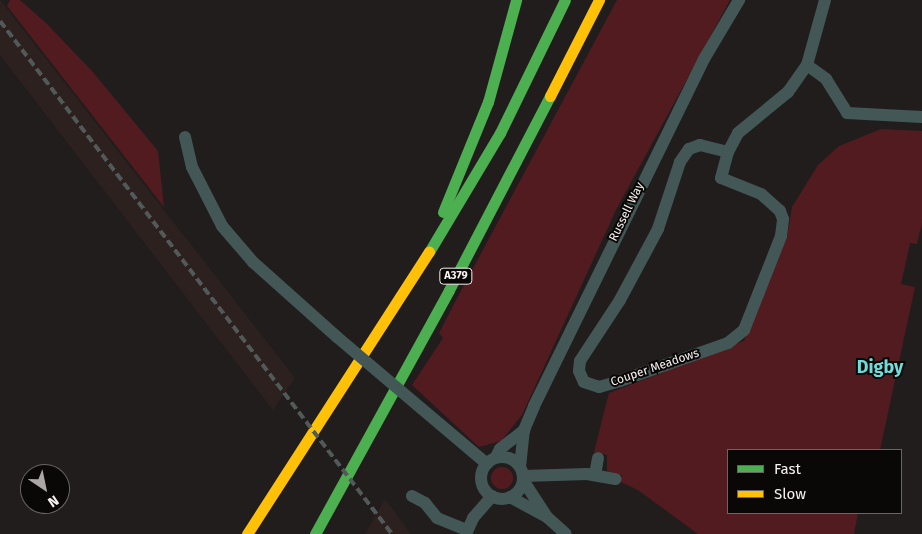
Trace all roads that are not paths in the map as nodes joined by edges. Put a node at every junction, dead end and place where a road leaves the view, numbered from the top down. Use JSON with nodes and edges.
{"nodes":[{"id":1,"x":516,"y":0,"type":"edge"},
{"id":2,"x":565,"y":0,"type":"edge"},
{"id":3,"x":572,"y":0,"type":"edge"},
{"id":4,"x":599,"y":0,"type":"edge"},
{"id":5,"x":739,"y":0,"type":"edge"},
{"id":6,"x":825,"y":0,"type":"edge"},
{"id":7,"x":556,"y":19,"type":"junction"},
{"id":8,"x":807,"y":65,"type":"junction"},
{"id":9,"x":922,"y":117,"type":"edge"},
{"id":10,"x":185,"y":137,"type":"dead end"},
{"id":11,"x":728,"y":152,"type":"junction"},
{"id":12,"x":422,"y":260,"type":"junction"},
{"id":13,"x":524,"y":430,"type":"junction"},
{"id":14,"x":598,"y":458,"type":"dead end"},
{"id":15,"x":491,"y":461,"type":"junction"},
{"id":16,"x":522,"y":474,"type":"junction"},
{"id":17,"x":595,"y":475,"type":"junction"},
{"id":18,"x":616,"y":479,"type":"dead end"},
{"id":19,"x":341,"y":489,"type":"junction"},
{"id":20,"x":412,"y":496,"type":"dead end"},
{"id":21,"x":492,"y":496,"type":"junction"},
{"id":22,"x":510,"y":497,"type":"junction"},
{"id":23,"x":547,"y":518,"type":"junction"},
{"id":24,"x":467,"y":532,"type":"edge"},
{"id":25,"x":247,"y":534,"type":"edge"},
{"id":26,"x":304,"y":534,"type":"edge"},
{"id":27,"x":315,"y":534,"type":"edge"},
{"id":28,"x":566,"y":534,"type":"edge"}],
"edges":[{"from":1,"to":12,"type":"main road","number":"A379"},
{"from":2,"to":7,"type":"main road","number":"A379"},
{"from":3,"to":7,"type":"street"},
{"from":4,"to":19,"type":"main road","number":"A379"},
{"from":5,"to":13,"type":"street","name":"Russell Way"},
{"from":6,"to":8,"type":"street","name":"Couper Meadows"},
{"from":7,"to":12,"type":"main road","number":"A379"},
{"from":8,"to":9,"type":"street"},
{"from":8,"to":11,"type":"street","name":"Couper Meadows"},
{"from":10,"to":15,"type":"street","bridge":true},
{"from":11,"to":11,"type":"street","name":"Couper Meadows"},
{"from":12,"to":25,"type":"main road","number":"A379"},
{"from":13,"to":15,"type":"street","name":"Russell Way"},
{"from":13,"to":16,"type":"street","name":"Russell Way"},
{"from":14,"to":17,"type":"street"},
{"from":15,"to":16,"type":"street"},
{"from":15,"to":21,"type":"street"},
{"from":16,"to":17,"type":"street"},
{"from":16,"to":22,"type":"street"},
{"from":16,"to":23,"type":"street"},
{"from":17,"to":18,"type":"street"},
{"from":19,"to":26,"type":"street"},
{"from":19,"to":27,"type":"main road","number":"A379"},
{"from":20,"to":24,"type":"street"},
{"from":21,"to":22,"type":"street"},
{"from":21,"to":24,"type":"street"},
{"from":22,"to":23,"type":"street"},
{"from":23,"to":28,"type":"street"}]}
